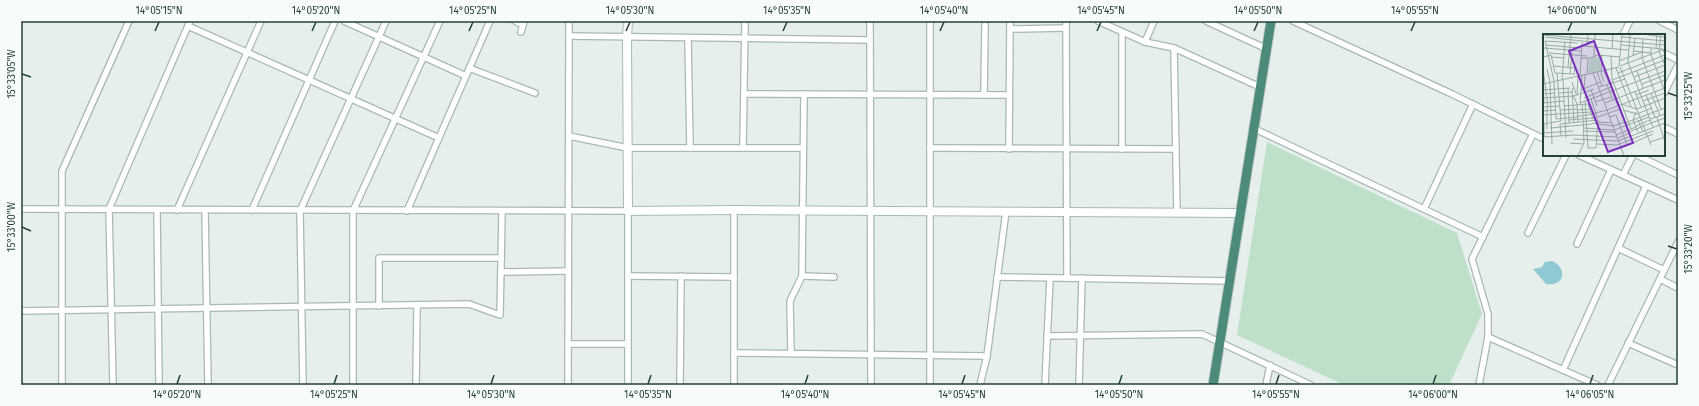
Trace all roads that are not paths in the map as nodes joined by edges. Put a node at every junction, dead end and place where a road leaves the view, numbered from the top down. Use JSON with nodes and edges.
{"nodes":[{"id":1,"x":129,"y":21,"type":"edge"},
{"id":2,"x":261,"y":21,"type":"edge"},
{"id":3,"x":335,"y":21,"type":"edge"},
{"id":4,"x":344,"y":21,"type":"edge"},
{"id":5,"x":386,"y":21,"type":"edge"},
{"id":6,"x":440,"y":21,"type":"edge"},
{"id":7,"x":490,"y":21,"type":"edge"},
{"id":8,"x":515,"y":21,"type":"edge"},
{"id":9,"x":569,"y":21,"type":"edge"},
{"id":10,"x":628,"y":21,"type":"edge"},
{"id":11,"x":746,"y":21,"type":"edge"},
{"id":12,"x":870,"y":21,"type":"edge"},
{"id":13,"x":930,"y":21,"type":"edge"},
{"id":14,"x":1010,"y":21,"type":"edge"},
{"id":15,"x":1066,"y":21,"type":"edge"},
{"id":16,"x":1098,"y":21,"type":"edge"},
{"id":17,"x":1154,"y":21,"type":"edge"},
{"id":18,"x":1206,"y":21,"type":"edge"},
{"id":19,"x":1271,"y":21,"type":"edge"},
{"id":20,"x":1293,"y":21,"type":"edge"},
{"id":21,"x":1630,"y":21,"type":"edge"},
{"id":22,"x":1660,"y":21,"type":"edge"},
{"id":23,"x":524,"y":23,"type":"edge"},
{"id":24,"x":189,"y":24,"type":"edge"},
{"id":25,"x":984,"y":25,"type":"dead end"},
{"id":26,"x":1066,"y":28,"type":"junction"},
{"id":27,"x":1010,"y":29,"type":"junction"},
{"id":28,"x":1678,"y":30,"type":"edge"},
{"id":29,"x":521,"y":32,"type":"dead end"},
{"id":30,"x":1122,"y":32,"type":"junction"},
{"id":31,"x":1625,"y":34,"type":"edge"},
{"id":32,"x":569,"y":36,"type":"junction"},
{"id":33,"x":379,"y":37,"type":"junction"},
{"id":34,"x":627,"y":37,"type":"junction"},
{"id":35,"x":688,"y":38,"type":"junction"},
{"id":36,"x":745,"y":39,"type":"junction"},
{"id":37,"x":870,"y":40,"type":"junction"},
{"id":38,"x":1145,"y":42,"type":"junction"},
{"id":39,"x":1174,"y":48,"type":"junction"},
{"id":40,"x":1267,"y":49,"type":"junction"},
{"id":41,"x":247,"y":52,"type":"junction"},
{"id":42,"x":1665,"y":54,"type":"edge"},
{"id":43,"x":423,"y":57,"type":"junction"},
{"id":44,"x":1678,"y":60,"type":"edge"},
{"id":45,"x":1678,"y":65,"type":"edge"},
{"id":46,"x":469,"y":68,"type":"junction"},
{"id":47,"x":466,"y":76,"type":"junction"},
{"id":48,"x":309,"y":80,"type":"junction"},
{"id":49,"x":1260,"y":87,"type":"junction"},
{"id":50,"x":1665,"y":91,"type":"edge"},
{"id":51,"x":535,"y":93,"type":"dead end"},
{"id":52,"x":744,"y":94,"type":"junction"},
{"id":53,"x":804,"y":94,"type":"junction"},
{"id":54,"x":870,"y":94,"type":"junction"},
{"id":55,"x":930,"y":94,"type":"junction"},
{"id":56,"x":984,"y":95,"type":"junction"},
{"id":57,"x":1009,"y":95,"type":"junction"},
{"id":58,"x":351,"y":98,"type":"junction"},
{"id":59,"x":1473,"y":104,"type":"junction"},
{"id":60,"x":396,"y":118,"type":"junction"},
{"id":61,"x":1665,"y":127,"type":"edge"},
{"id":62,"x":1253,"y":128,"type":"junction"},
{"id":63,"x":1533,"y":134,"type":"junction"},
{"id":64,"x":1678,"y":134,"type":"edge"},
{"id":65,"x":569,"y":136,"type":"junction"},
{"id":66,"x":439,"y":138,"type":"junction"},
{"id":67,"x":1543,"y":139,"type":"edge"},
{"id":68,"x":628,"y":148,"type":"junction"},
{"id":69,"x":690,"y":148,"type":"junction"},
{"id":70,"x":743,"y":148,"type":"junction"},
{"id":71,"x":803,"y":148,"type":"junction"},
{"id":72,"x":930,"y":148,"type":"junction"},
{"id":73,"x":1009,"y":148,"type":"junction"},
{"id":74,"x":1066,"y":149,"type":"junction"},
{"id":75,"x":1122,"y":149,"type":"junction"},
{"id":76,"x":1176,"y":150,"type":"junction"},
{"id":77,"x":1566,"y":156,"type":"edge"},
{"id":78,"x":1581,"y":156,"type":"edge"},
{"id":79,"x":1632,"y":156,"type":"edge"},
{"id":80,"x":1639,"y":156,"type":"edge"},
{"id":81,"x":1611,"y":170,"type":"junction"},
{"id":82,"x":1678,"y":173,"type":"edge"},
{"id":83,"x":1623,"y":175,"type":"junction"},
{"id":84,"x":1646,"y":186,"type":"junction"},
{"id":85,"x":1678,"y":200,"type":"edge"},
{"id":86,"x":21,"y":209,"type":"edge"},
{"id":87,"x":62,"y":209,"type":"junction"},
{"id":88,"x":110,"y":209,"type":"junction"},
{"id":89,"x":1424,"y":209,"type":"junction"},
{"id":90,"x":157,"y":210,"type":"junction"},
{"id":91,"x":177,"y":210,"type":"junction"},
{"id":92,"x":205,"y":210,"type":"junction"},
{"id":93,"x":252,"y":210,"type":"junction"},
{"id":94,"x":300,"y":210,"type":"junction"},
{"id":95,"x":734,"y":210,"type":"junction"},
{"id":96,"x":802,"y":210,"type":"junction"},
{"id":97,"x":353,"y":211,"type":"junction"},
{"id":98,"x":406,"y":211,"type":"junction"},
{"id":99,"x":628,"y":211,"type":"junction"},
{"id":100,"x":871,"y":211,"type":"junction"},
{"id":101,"x":930,"y":211,"type":"junction"},
{"id":102,"x":1006,"y":211,"type":"junction"},
{"id":103,"x":502,"y":212,"type":"junction"},
{"id":104,"x":568,"y":212,"type":"junction"},
{"id":105,"x":1067,"y":212,"type":"junction"},
{"id":106,"x":1177,"y":212,"type":"junction"},
{"id":107,"x":1240,"y":213,"type":"junction"},
{"id":108,"x":1528,"y":233,"type":"dead end"},
{"id":109,"x":1483,"y":236,"type":"junction"},
{"id":110,"x":1678,"y":242,"type":"edge"},
{"id":111,"x":1577,"y":244,"type":"dead end"},
{"id":112,"x":1618,"y":248,"type":"junction"},
{"id":113,"x":501,"y":258,"type":"junction"},
{"id":114,"x":1664,"y":270,"type":"junction"},
{"id":115,"x":568,"y":271,"type":"junction"},
{"id":116,"x":501,"y":272,"type":"junction"},
{"id":117,"x":628,"y":276,"type":"junction"},
{"id":118,"x":681,"y":276,"type":"junction"},
{"id":119,"x":802,"y":276,"type":"junction"},
{"id":120,"x":834,"y":276,"type":"dead end"},
{"id":121,"x":734,"y":277,"type":"junction"},
{"id":122,"x":997,"y":277,"type":"junction"},
{"id":123,"x":1050,"y":278,"type":"junction"},
{"id":124,"x":1067,"y":278,"type":"junction"},
{"id":125,"x":1082,"y":278,"type":"junction"},
{"id":126,"x":1660,"y":280,"type":"junction"},
{"id":127,"x":1230,"y":281,"type":"junction"},
{"id":128,"x":1678,"y":288,"type":"edge"},
{"id":129,"x":417,"y":305,"type":"junction"},
{"id":130,"x":353,"y":306,"type":"junction"},
{"id":131,"x":379,"y":306,"type":"junction"},
{"id":132,"x":302,"y":307,"type":"junction"},
{"id":133,"x":206,"y":308,"type":"junction"},
{"id":134,"x":112,"y":309,"type":"junction"},
{"id":135,"x":158,"y":309,"type":"junction"},
{"id":136,"x":62,"y":310,"type":"junction"},
{"id":137,"x":21,"y":311,"type":"edge"},
{"id":138,"x":1048,"y":336,"type":"junction"},
{"id":139,"x":1081,"y":336,"type":"junction"},
{"id":140,"x":1488,"y":337,"type":"junction"},
{"id":141,"x":1220,"y":342,"type":"junction"},
{"id":142,"x":1628,"y":343,"type":"junction"},
{"id":143,"x":568,"y":344,"type":"junction"},
{"id":144,"x":628,"y":344,"type":"junction"},
{"id":145,"x":734,"y":353,"type":"junction"},
{"id":146,"x":791,"y":353,"type":"junction"},
{"id":147,"x":871,"y":354,"type":"junction"},
{"id":148,"x":930,"y":355,"type":"junction"},
{"id":149,"x":987,"y":356,"type":"junction"},
{"id":150,"x":1270,"y":365,"type":"junction"},
{"id":151,"x":1678,"y":365,"type":"edge"},
{"id":152,"x":1564,"y":370,"type":"junction"},
{"id":153,"x":62,"y":385,"type":"edge"},
{"id":154,"x":113,"y":385,"type":"edge"},
{"id":155,"x":159,"y":385,"type":"edge"},
{"id":156,"x":208,"y":385,"type":"edge"},
{"id":157,"x":303,"y":385,"type":"edge"},
{"id":158,"x":353,"y":385,"type":"edge"},
{"id":159,"x":416,"y":385,"type":"edge"},
{"id":160,"x":568,"y":385,"type":"edge"},
{"id":161,"x":628,"y":385,"type":"edge"},
{"id":162,"x":680,"y":385,"type":"edge"},
{"id":163,"x":734,"y":385,"type":"edge"},
{"id":164,"x":871,"y":385,"type":"edge"},
{"id":165,"x":930,"y":385,"type":"edge"},
{"id":166,"x":980,"y":385,"type":"edge"},
{"id":167,"x":1046,"y":385,"type":"edge"},
{"id":168,"x":1079,"y":385,"type":"edge"},
{"id":169,"x":1213,"y":385,"type":"edge"},
{"id":170,"x":1266,"y":385,"type":"edge"},
{"id":171,"x":1311,"y":385,"type":"edge"},
{"id":172,"x":1479,"y":385,"type":"edge"},
{"id":173,"x":1597,"y":385,"type":"edge"},
{"id":174,"x":1608,"y":385,"type":"edge"}],
"edges":[{"from":1,"to":87,"type":"street"},
{"from":2,"to":41,"type":"street"},
{"from":3,"to":48,"type":"street"},
{"from":4,"to":33,"type":"street"},
{"from":5,"to":33,"type":"street"},
{"from":6,"to":43,"type":"street"},
{"from":7,"to":46,"type":"street"},
{"from":8,"to":23,"type":"street"},
{"from":9,"to":32,"type":"street"},
{"from":10,"to":34,"type":"main road"},
{"from":11,"to":36,"type":"street"},
{"from":12,"to":37,"type":"street"},
{"from":13,"to":55,"type":"street"},
{"from":14,"to":27,"type":"street"},
{"from":15,"to":26,"type":"street"},
{"from":16,"to":30,"type":"street"},
{"from":17,"to":38,"type":"street"},
{"from":18,"to":40,"type":"street"},
{"from":19,"to":40,"type":"highway"},
{"from":20,"to":59,"type":"street"},
{"from":21,"to":31,"type":"street"},
{"from":22,"to":28,"type":"street"},
{"from":23,"to":29,"type":"street"},
{"from":24,"to":41,"type":"street"},
{"from":24,"to":88,"type":"street"},
{"from":25,"to":56,"type":"street"},
{"from":26,"to":27,"type":"street"},
{"from":26,"to":74,"type":"street"},
{"from":27,"to":57,"type":"street"},
{"from":30,"to":38,"type":"street"},
{"from":30,"to":75,"type":"street"},
{"from":32,"to":34,"type":"street"},
{"from":32,"to":65,"type":"street"},
{"from":33,"to":43,"type":"street"},
{"from":33,"to":58,"type":"street"},
{"from":34,"to":35,"type":"street"},
{"from":34,"to":68,"type":"main road"},
{"from":35,"to":36,"type":"street"},
{"from":35,"to":69,"type":"street"},
{"from":36,"to":37,"type":"street"},
{"from":36,"to":52,"type":"street"},
{"from":37,"to":54,"type":"street"},
{"from":38,"to":39,"type":"street"},
{"from":39,"to":49,"type":"street"},
{"from":39,"to":76,"type":"street"},
{"from":40,"to":49,"type":"highway"},
{"from":41,"to":48,"type":"street"},
{"from":41,"to":91,"type":"street"},
{"from":42,"to":44,"type":"street"},
{"from":43,"to":47,"type":"street"},
{"from":43,"to":60,"type":"street"},
{"from":45,"to":50,"type":"street"},
{"from":46,"to":47,"type":"street"},
{"from":46,"to":51,"type":"street"},
{"from":47,"to":66,"type":"street"},
{"from":48,"to":58,"type":"street"},
{"from":48,"to":93,"type":"street"},
{"from":49,"to":62,"type":"highway"},
{"from":52,"to":53,"type":"street"},
{"from":52,"to":70,"type":"street"},
{"from":53,"to":54,"type":"street"},
{"from":53,"to":71,"type":"street"},
{"from":54,"to":55,"type":"street"},
{"from":54,"to":100,"type":"street"},
{"from":55,"to":56,"type":"street"},
{"from":55,"to":72,"type":"street"},
{"from":56,"to":57,"type":"street"},
{"from":57,"to":73,"type":"street"},
{"from":58,"to":60,"type":"street"},
{"from":58,"to":94,"type":"street"},
{"from":59,"to":63,"type":"street"},
{"from":59,"to":89,"type":"street"},
{"from":60,"to":66,"type":"street"},
{"from":60,"to":97,"type":"street"},
{"from":61,"to":64,"type":"street"},
{"from":62,"to":89,"type":"street"},
{"from":62,"to":107,"type":"highway"},
{"from":63,"to":67,"type":"street"},
{"from":63,"to":109,"type":"street"},
{"from":65,"to":68,"type":"street"},
{"from":65,"to":104,"type":"street"},
{"from":66,"to":98,"type":"street"},
{"from":68,"to":69,"type":"street"},
{"from":68,"to":99,"type":"main road"},
{"from":69,"to":70,"type":"street"},
{"from":70,"to":71,"type":"street"},
{"from":71,"to":96,"type":"street"},
{"from":72,"to":73,"type":"street"},
{"from":72,"to":101,"type":"street"},
{"from":73,"to":74,"type":"street"},
{"from":74,"to":75,"type":"street"},
{"from":74,"to":105,"type":"street"},
{"from":75,"to":76,"type":"street"},
{"from":76,"to":106,"type":"street"},
{"from":77,"to":108,"type":"street"},
{"from":78,"to":81,"type":"street"},
{"from":79,"to":83,"type":"street"},
{"from":80,"to":82,"type":"street"},
{"from":81,"to":83,"type":"street"},
{"from":81,"to":111,"type":"street"},
{"from":83,"to":84,"type":"street"},
{"from":84,"to":85,"type":"street"},
{"from":84,"to":112,"type":"street"},
{"from":86,"to":87,"type":"street"},
{"from":87,"to":88,"type":"street"},
{"from":87,"to":136,"type":"street"},
{"from":88,"to":90,"type":"street"},
{"from":88,"to":134,"type":"street"},
{"from":89,"to":109,"type":"street"},
{"from":90,"to":91,"type":"street"},
{"from":90,"to":135,"type":"street"},
{"from":91,"to":92,"type":"street"},
{"from":92,"to":93,"type":"street"},
{"from":92,"to":133,"type":"street"},
{"from":93,"to":94,"type":"street"},
{"from":94,"to":97,"type":"street"},
{"from":94,"to":132,"type":"street"},
{"from":95,"to":96,"type":"main road"},
{"from":95,"to":99,"type":"main road"},
{"from":95,"to":121,"type":"street"},
{"from":96,"to":100,"type":"main road"},
{"from":96,"to":119,"type":"street"},
{"from":97,"to":98,"type":"street"},
{"from":97,"to":130,"type":"street"},
{"from":98,"to":103,"type":"street"},
{"from":99,"to":104,"type":"street"},
{"from":99,"to":117,"type":"street"},
{"from":100,"to":101,"type":"main road"},
{"from":100,"to":147,"type":"street"},
{"from":101,"to":102,"type":"main road"},
{"from":101,"to":148,"type":"street"},
{"from":102,"to":105,"type":"main road"},
{"from":102,"to":122,"type":"street"},
{"from":103,"to":104,"type":"street"},
{"from":103,"to":113,"type":"street"},
{"from":104,"to":115,"type":"street"},
{"from":105,"to":106,"type":"main road"},
{"from":105,"to":124,"type":"street"},
{"from":106,"to":107,"type":"main road"},
{"from":107,"to":127,"type":"highway"},
{"from":109,"to":140,"type":"street"},
{"from":110,"to":114,"type":"street"},
{"from":112,"to":114,"type":"street"},
{"from":112,"to":152,"type":"street"},
{"from":113,"to":116,"type":"street"},
{"from":113,"to":131,"type":"street"},
{"from":114,"to":126,"type":"street"},
{"from":115,"to":116,"type":"street"},
{"from":115,"to":143,"type":"street"},
{"from":116,"to":129,"type":"street"},
{"from":117,"to":118,"type":"street"},
{"from":117,"to":144,"type":"street"},
{"from":118,"to":121,"type":"street"},
{"from":118,"to":162,"type":"street"},
{"from":119,"to":120,"type":"street"},
{"from":119,"to":146,"type":"street"},
{"from":121,"to":145,"type":"street"},
{"from":122,"to":123,"type":"street"},
{"from":122,"to":149,"type":"street"},
{"from":123,"to":124,"type":"street"},
{"from":123,"to":138,"type":"street"},
{"from":124,"to":125,"type":"street"},
{"from":125,"to":127,"type":"street"},
{"from":125,"to":139,"type":"street"},
{"from":126,"to":128,"type":"street"},
{"from":126,"to":142,"type":"street"},
{"from":127,"to":141,"type":"highway"},
{"from":129,"to":131,"type":"street"},
{"from":129,"to":159,"type":"street"},
{"from":130,"to":131,"type":"street"},
{"from":130,"to":132,"type":"street"},
{"from":130,"to":158,"type":"street"},
{"from":132,"to":133,"type":"street"},
{"from":132,"to":157,"type":"street"},
{"from":133,"to":135,"type":"street"},
{"from":133,"to":156,"type":"street"},
{"from":134,"to":135,"type":"street"},
{"from":134,"to":136,"type":"street"},
{"from":134,"to":154,"type":"street"},
{"from":135,"to":155,"type":"street"},
{"from":136,"to":137,"type":"street"},
{"from":136,"to":153,"type":"street"},
{"from":138,"to":139,"type":"street"},
{"from":138,"to":167,"type":"street"},
{"from":139,"to":141,"type":"street"},
{"from":139,"to":168,"type":"street"},
{"from":140,"to":152,"type":"street"},
{"from":140,"to":172,"type":"street"},
{"from":141,"to":150,"type":"street"},
{"from":141,"to":169,"type":"highway"},
{"from":142,"to":151,"type":"street"},
{"from":142,"to":174,"type":"street"},
{"from":143,"to":144,"type":"street"},
{"from":143,"to":160,"type":"street"},
{"from":144,"to":161,"type":"street"},
{"from":145,"to":146,"type":"street"},
{"from":145,"to":163,"type":"street"},
{"from":146,"to":147,"type":"street"},
{"from":147,"to":148,"type":"street"},
{"from":147,"to":164,"type":"street"},
{"from":148,"to":149,"type":"street"},
{"from":148,"to":165,"type":"street"},
{"from":149,"to":166,"type":"street"},
{"from":150,"to":170,"type":"street"},
{"from":150,"to":171,"type":"street"},
{"from":152,"to":173,"type":"street"}]}
